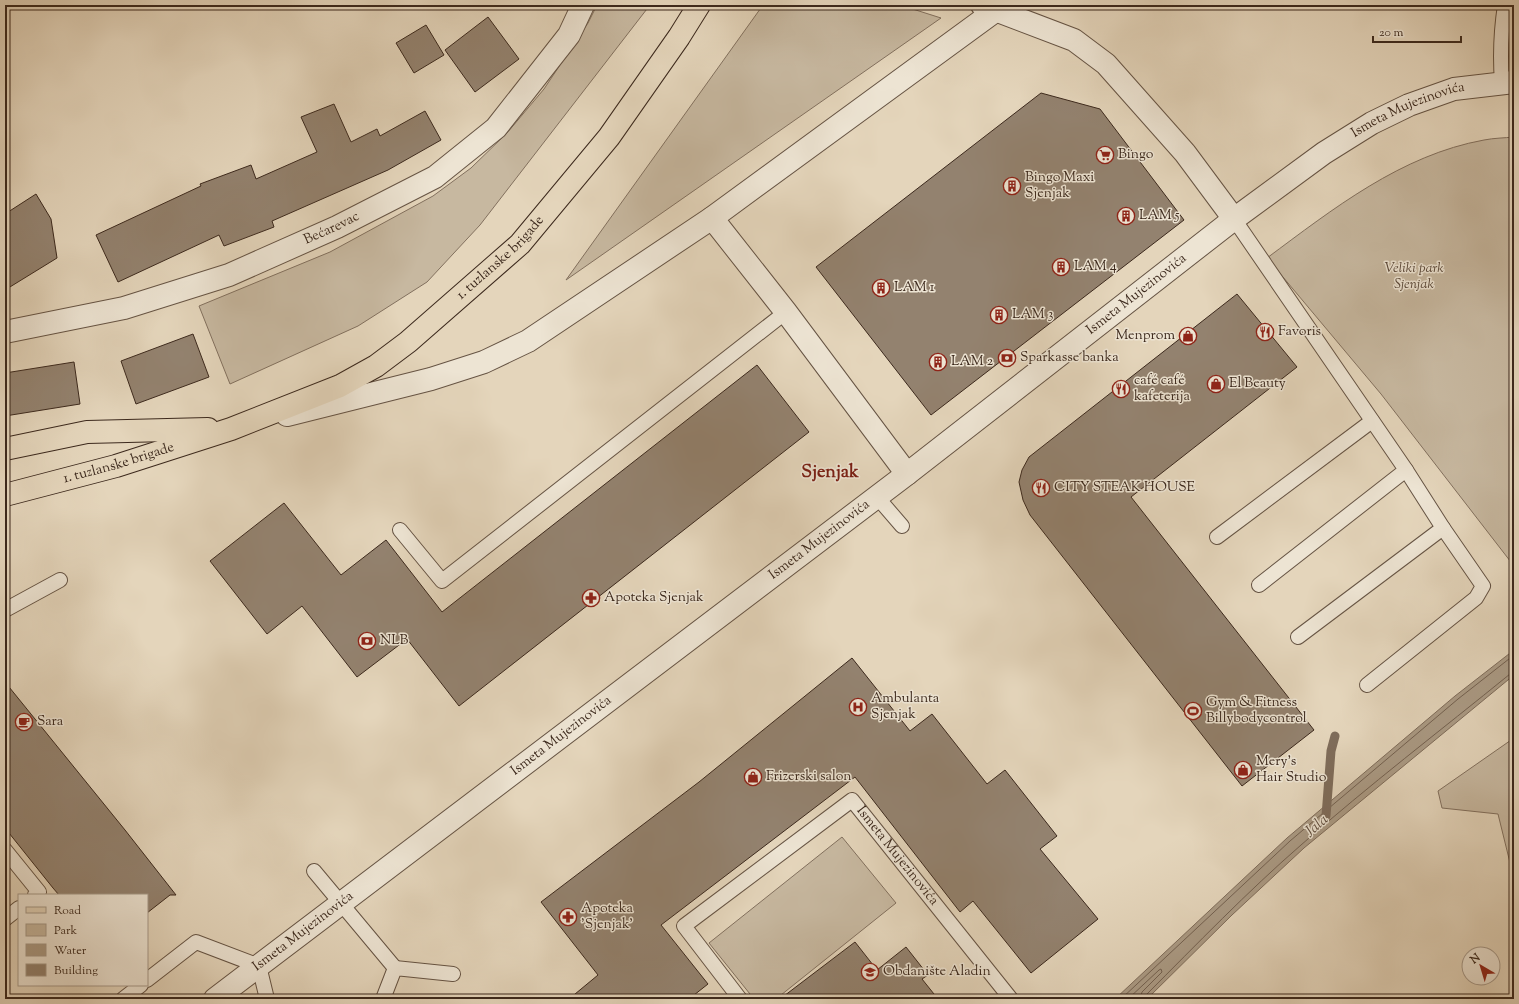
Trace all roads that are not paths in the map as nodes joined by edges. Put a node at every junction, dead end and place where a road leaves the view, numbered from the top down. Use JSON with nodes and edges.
{"nodes":[{"id":1,"x":583,"y":5,"type":"edge"},
{"id":2,"x":700,"y":5,"type":"edge"},
{"id":3,"x":1505,"y":5,"type":"edge"},
{"id":4,"x":988,"y":8,"type":"edge"},
{"id":5,"x":1508,"y":82,"type":"edge"},
{"id":6,"x":712,"y":218,"type":"junction"},
{"id":7,"x":1234,"y":219,"type":"junction"},
{"id":8,"x":786,"y":312,"type":"junction"},
{"id":9,"x":5,"y":332,"type":"edge"},
{"id":10,"x":1372,"y":421,"type":"junction"},
{"id":11,"x":231,"y":429,"type":"junction"},
{"id":12,"x":5,"y":449,"type":"edge"},
{"id":13,"x":1406,"y":470,"type":"junction"},
{"id":14,"x":907,"y":474,"type":"junction"},
{"id":15,"x":5,"y":495,"type":"edge"},
{"id":16,"x":877,"y":497,"type":"junction"},
{"id":17,"x":902,"y":526,"type":"dead end"},
{"id":18,"x":1443,"y":528,"type":"junction"},
{"id":19,"x":400,"y":530,"type":"dead end"},
{"id":20,"x":1217,"y":537,"type":"dead end"},
{"id":21,"x":60,"y":580,"type":"dead end"},
{"id":22,"x":1259,"y":585,"type":"dead end"},
{"id":23,"x":5,"y":610,"type":"edge"},
{"id":24,"x":1298,"y":637,"type":"dead end"},
{"id":25,"x":1367,"y":685,"type":"dead end"},
{"id":26,"x":5,"y":850,"type":"edge"},
{"id":27,"x":314,"y":871,"type":"dead end"},
{"id":28,"x":36,"y":894,"type":"edge"},
{"id":29,"x":341,"y":904,"type":"junction"},
{"id":30,"x":18,"y":909,"type":"edge"},
{"id":31,"x":5,"y":919,"type":"edge"},
{"id":32,"x":259,"y":966,"type":"junction"},
{"id":33,"x":395,"y":968,"type":"junction"},
{"id":34,"x":453,"y":974,"type":"dead end"},
{"id":35,"x":148,"y":979,"type":"edge"},
{"id":36,"x":140,"y":986,"type":"edge"},
{"id":37,"x":123,"y":999,"type":"edge"},
{"id":38,"x":216,"y":999,"type":"edge"},
{"id":39,"x":267,"y":999,"type":"edge"},
{"id":40,"x":383,"y":999,"type":"edge"},
{"id":41,"x":740,"y":999,"type":"edge"},
{"id":42,"x":1011,"y":999,"type":"edge"}],
"edges":[{"from":1,"to":9,"type":"street","name":"Bećarevac"},
{"from":2,"to":11,"type":"main road","name":"1. tuzlanske brigade"},
{"from":3,"to":5,"type":"lane"},
{"from":4,"to":6,"type":"street"},
{"from":4,"to":7,"type":"street"},
{"from":5,"to":7,"type":"street","name":"Ismeta Mujezinovića"},
{"from":6,"to":8,"type":"street"},
{"from":6,"to":11,"type":"street"},
{"from":7,"to":10,"type":"lane"},
{"from":7,"to":14,"type":"street","name":"Ismeta Mujezinovića"},
{"from":8,"to":14,"type":"street"},
{"from":8,"to":19,"type":"lane"},
{"from":10,"to":13,"type":"lane"},
{"from":10,"to":20,"type":"lane"},
{"from":11,"to":12,"type":"main road","name":"1. tuzlanske brigade"},
{"from":11,"to":15,"type":"main road","name":"1. tuzlanske brigade"},
{"from":13,"to":18,"type":"lane"},
{"from":13,"to":22,"type":"lane"},
{"from":14,"to":16,"type":"street","name":"Ismeta Mujezinovića"},
{"from":16,"to":17,"type":"lane"},
{"from":16,"to":29,"type":"street","name":"Ismeta Mujezinovića"},
{"from":18,"to":24,"type":"lane"},
{"from":18,"to":25,"type":"lane"},
{"from":21,"to":23,"type":"lane"},
{"from":26,"to":28,"type":"lane"},
{"from":27,"to":29,"type":"lane"},
{"from":29,"to":32,"type":"street","name":"Ismeta Mujezinovića"},
{"from":29,"to":33,"type":"lane"},
{"from":30,"to":31,"type":"lane"},
{"from":32,"to":35,"type":"lane"},
{"from":32,"to":38,"type":"street","name":"Ismeta Mujezinovića"},
{"from":32,"to":39,"type":"lane"},
{"from":33,"to":34,"type":"lane"},
{"from":33,"to":40,"type":"lane"},
{"from":36,"to":37,"type":"lane"},
{"from":41,"to":42,"type":"lane","name":"Ismeta Mujezinovića"}]}
